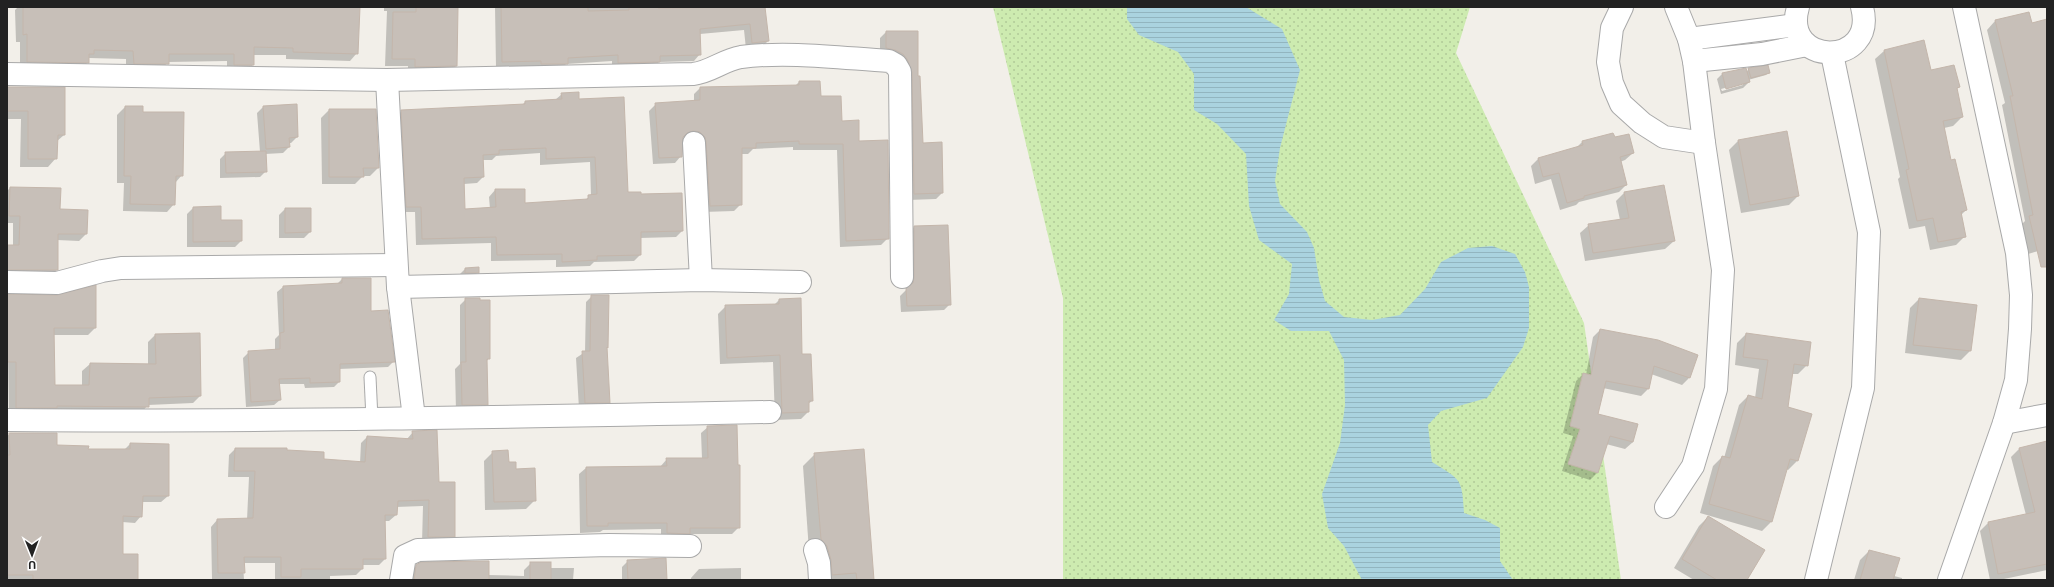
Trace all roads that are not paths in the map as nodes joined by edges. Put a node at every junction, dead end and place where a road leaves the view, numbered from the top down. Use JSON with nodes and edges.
{"nodes":[{"id":1,"x":1622,"y":7,"type":"edge"},
{"id":2,"x":1676,"y":7,"type":"edge"},
{"id":3,"x":1864,"y":7,"type":"edge"},
{"id":4,"x":1964,"y":7,"type":"edge"},
{"id":5,"x":1797,"y":16,"type":"edge"},
{"id":6,"x":1689,"y":39,"type":"junction"},
{"id":7,"x":1807,"y":45,"type":"junction"},
{"id":8,"x":1832,"y":54,"type":"junction"},
{"id":9,"x":1694,"y":61,"type":"junction"},
{"id":10,"x":7,"y":74,"type":"edge"},
{"id":11,"x":387,"y":80,"type":"junction"},
{"id":12,"x":694,"y":142,"type":"dead end"},
{"id":13,"x":1704,"y":143,"type":"junction"},
{"id":14,"x":396,"y":265,"type":"junction"},
{"id":15,"x":902,"y":277,"type":"dead end"},
{"id":16,"x":701,"y":280,"type":"junction"},
{"id":17,"x":7,"y":282,"type":"edge"},
{"id":18,"x":800,"y":282,"type":"dead end"},
{"id":19,"x":398,"y":287,"type":"junction"},
{"id":20,"x":370,"y":377,"type":"dead end"},
{"id":21,"x":770,"y":412,"type":"dead end"},
{"id":22,"x":2047,"y":415,"type":"edge"},
{"id":23,"x":414,"y":418,"type":"junction"},
{"id":24,"x":372,"y":419,"type":"junction"},
{"id":25,"x":7,"y":420,"type":"edge"},
{"id":26,"x":2004,"y":423,"type":"junction"},
{"id":27,"x":1666,"y":507,"type":"dead end"},
{"id":28,"x":690,"y":546,"type":"dead end"},
{"id":29,"x":815,"y":550,"type":"dead end"},
{"id":30,"x":401,"y":580,"type":"edge"},
{"id":31,"x":820,"y":580,"type":"edge"},
{"id":32,"x":1816,"y":580,"type":"edge"},
{"id":33,"x":1949,"y":580,"type":"edge"}],
"edges":[{"from":1,"to":13,"type":"street"},
{"from":2,"to":6,"type":"street"},
{"from":3,"to":8,"type":"street"},
{"from":4,"to":26,"type":"street"},
{"from":5,"to":6,"type":"street"},
{"from":5,"to":7,"type":"street"},
{"from":6,"to":9,"type":"street"},
{"from":7,"to":8,"type":"street"},
{"from":7,"to":9,"type":"street"},
{"from":8,"to":32,"type":"street"},
{"from":9,"to":13,"type":"street"},
{"from":10,"to":11,"type":"street"},
{"from":11,"to":14,"type":"street"},
{"from":11,"to":15,"type":"street"},
{"from":12,"to":16,"type":"street"},
{"from":13,"to":27,"type":"street"},
{"from":14,"to":17,"type":"street"},
{"from":14,"to":19,"type":"street"},
{"from":16,"to":18,"type":"street"},
{"from":16,"to":19,"type":"street"},
{"from":19,"to":23,"type":"street"},
{"from":20,"to":24,"type":"lane"},
{"from":21,"to":23,"type":"street"},
{"from":22,"to":26,"type":"street"},
{"from":23,"to":24,"type":"street"},
{"from":24,"to":25,"type":"street"},
{"from":26,"to":33,"type":"street"},
{"from":28,"to":30,"type":"street"},
{"from":29,"to":31,"type":"street"}]}
